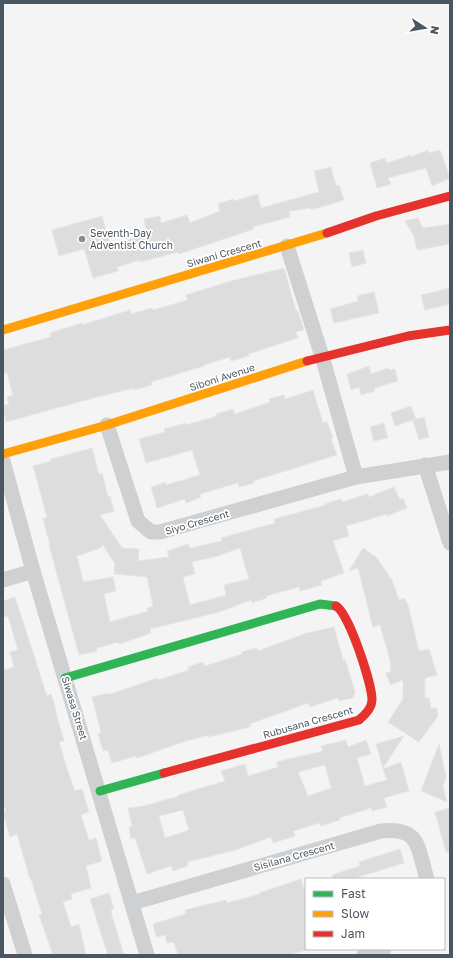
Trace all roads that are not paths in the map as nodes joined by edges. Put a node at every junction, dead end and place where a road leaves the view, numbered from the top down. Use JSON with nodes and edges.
{"nodes":[{"id":1,"x":450,"y":196,"type":"edge"},
{"id":2,"x":287,"y":246,"type":"junction"},
{"id":3,"x":3,"y":330,"type":"edge"},
{"id":4,"x":450,"y":330,"type":"edge"},
{"id":5,"x":322,"y":356,"type":"junction"},
{"id":6,"x":107,"y":425,"type":"junction"},
{"id":7,"x":3,"y":454,"type":"edge"},
{"id":8,"x":3,"y":461,"type":"edge"},
{"id":9,"x":450,"y":462,"type":"edge"},
{"id":10,"x":426,"y":465,"type":"junction"},
{"id":11,"x":356,"y":477,"type":"junction"},
{"id":12,"x":450,"y":543,"type":"edge"},
{"id":13,"x":33,"y":571,"type":"junction"},
{"id":14,"x":3,"y":580,"type":"edge"},
{"id":15,"x":65,"y":678,"type":"junction"},
{"id":16,"x":100,"y":791,"type":"junction"},
{"id":17,"x":427,"y":878,"type":"edge"},
{"id":18,"x":3,"y":884,"type":"edge"},
{"id":19,"x":132,"y":903,"type":"junction"},
{"id":20,"x":381,"y":950,"type":"edge"},
{"id":21,"x":25,"y":955,"type":"edge"},
{"id":22,"x":147,"y":955,"type":"edge"},
{"id":23,"x":364,"y":955,"type":"edge"}],
"edges":[{"from":1,"to":2,"type":"street","name":"Siwani Crescent"},
{"from":2,"to":3,"type":"street","name":"Siwani Crescent"},
{"from":2,"to":5,"type":"street"},
{"from":4,"to":5,"type":"street","name":"Siboni Avenue"},
{"from":5,"to":6,"type":"street","name":"Siboni Avenue"},
{"from":5,"to":11,"type":"street"},
{"from":6,"to":7,"type":"street","name":"Siboni Avenue"},
{"from":6,"to":11,"type":"street","name":"Siyo Crescent"},
{"from":8,"to":13,"type":"street","name":"Siwasa Street"},
{"from":9,"to":10,"type":"street","name":"Siyo Crescent"},
{"from":10,"to":11,"type":"street","name":"Siyo Crescent"},
{"from":10,"to":12,"type":"street"},
{"from":13,"to":14,"type":"street"},
{"from":13,"to":15,"type":"street","name":"Siwasa Street"},
{"from":15,"to":16,"type":"street","name":"Siwasa Street"},
{"from":15,"to":16,"type":"street","name":"Rubusana Crescent"},
{"from":16,"to":19,"type":"street","name":"Siwasa Street"},
{"from":17,"to":19,"type":"street","name":"Sisilana Crescent"},
{"from":18,"to":21,"type":"street"},
{"from":19,"to":22,"type":"street","name":"Siwasa Street"},
{"from":20,"to":23,"type":"street"}]}
